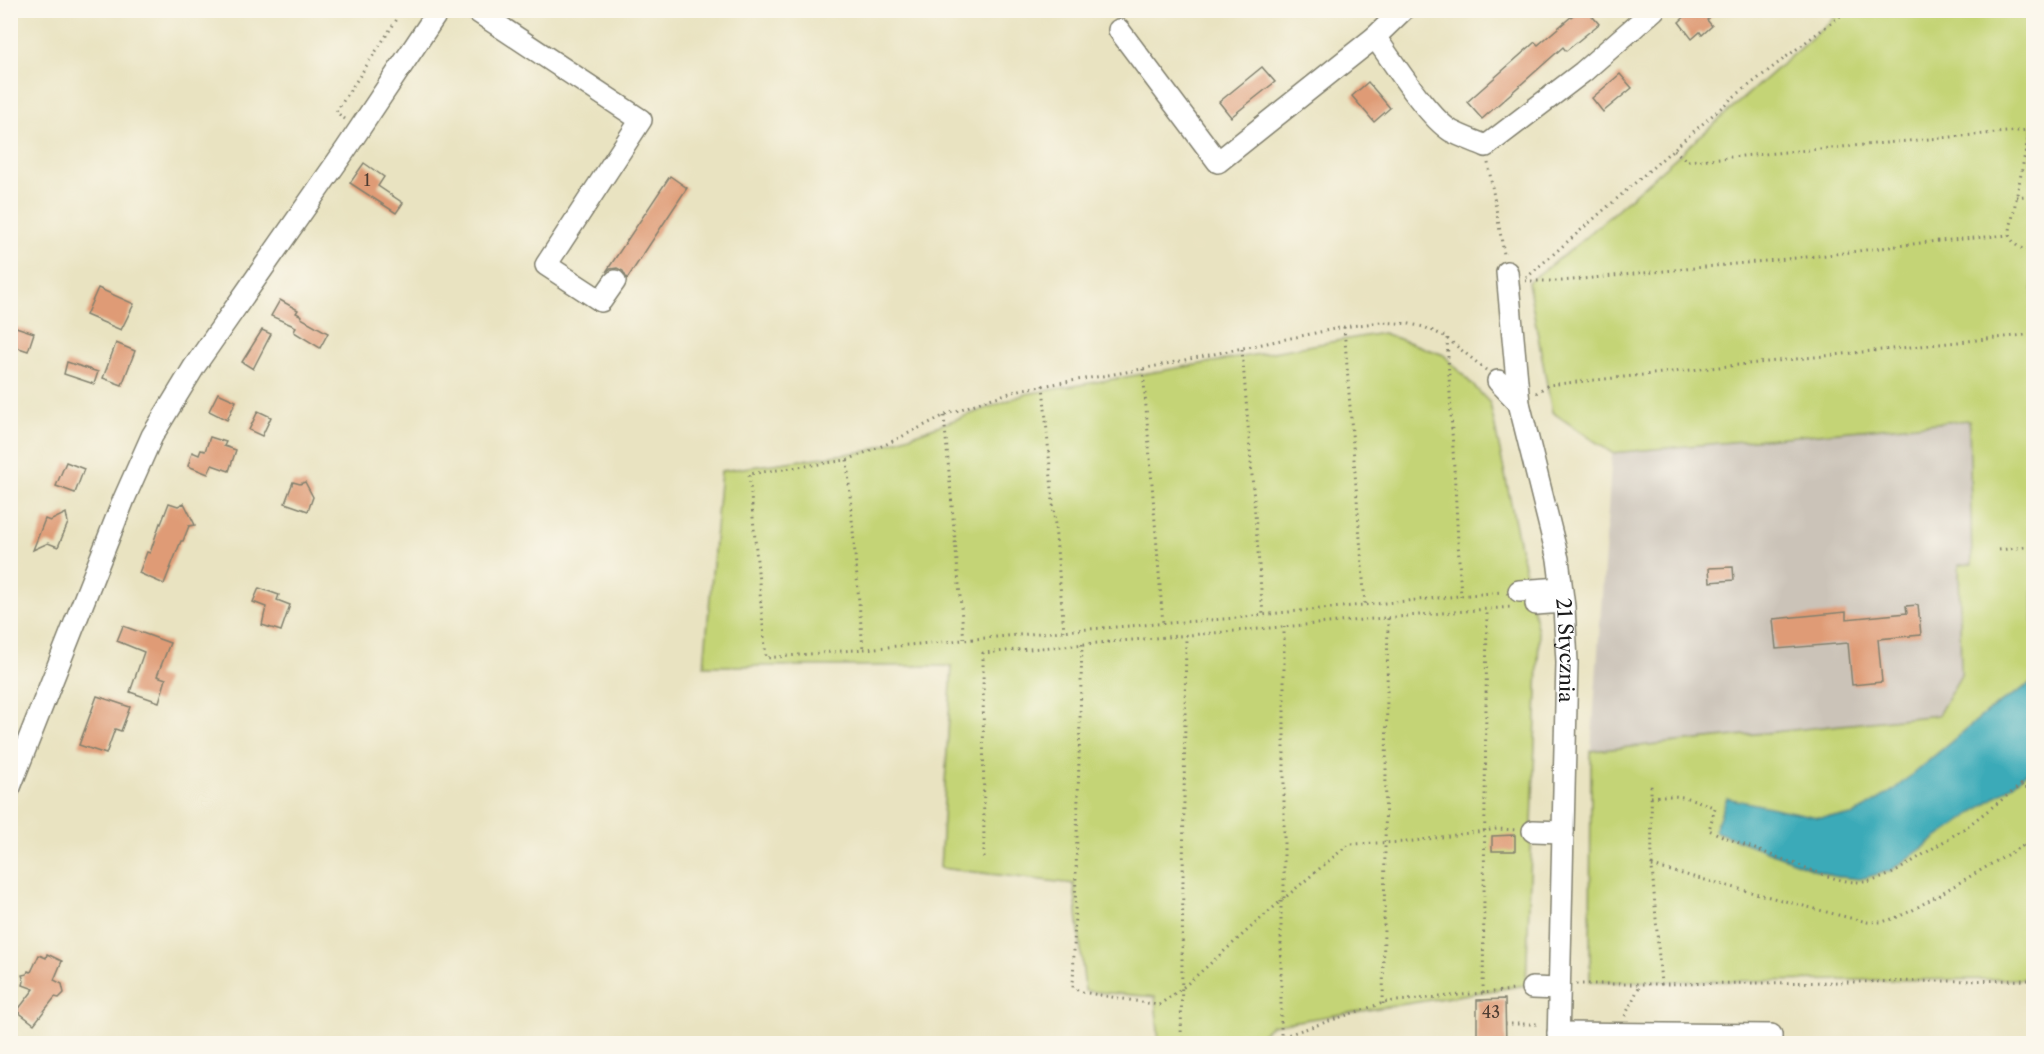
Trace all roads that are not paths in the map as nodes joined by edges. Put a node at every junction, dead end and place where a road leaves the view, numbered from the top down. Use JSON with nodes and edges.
{"nodes":[{"id":1,"x":439,"y":10,"type":"edge"},
{"id":2,"x":475,"y":10,"type":"edge"},
{"id":3,"x":1403,"y":10,"type":"edge"},
{"id":4,"x":1654,"y":10,"type":"edge"},
{"id":5,"x":1119,"y":30,"type":"dead end"},
{"id":6,"x":1375,"y":37,"type":"junction"},
{"id":7,"x":1507,"y":272,"type":"road end"},
{"id":8,"x":615,"y":280,"type":"dead end"},
{"id":9,"x":1498,"y":381,"type":"road end"},
{"id":10,"x":1519,"y":403,"type":"junction"},
{"id":11,"x":1519,"y":591,"type":"road end"},
{"id":12,"x":1562,"y":595,"type":"junction"},
{"id":13,"x":1536,"y":604,"type":"road end"},
{"id":14,"x":13,"y":793,"type":"edge"},
{"id":15,"x":1533,"y":831,"type":"road end"},
{"id":16,"x":1563,"y":832,"type":"junction"},
{"id":17,"x":1559,"y":987,"type":"junction"},
{"id":18,"x":1532,"y":988,"type":"road end"},
{"id":19,"x":1558,"y":1034,"type":"edge"},
{"id":20,"x":1610,"y":1037,"type":"edge"},
{"id":21,"x":1666,"y":1039,"type":"edge"},
{"id":22,"x":1771,"y":1044,"type":"edge"}],
"edges":[{"from":1,"to":14,"type":"street"},
{"from":2,"to":8,"type":"street"},
{"from":3,"to":6,"type":"street"},
{"from":4,"to":6,"type":"street"},
{"from":5,"to":6,"type":"street"},
{"from":7,"to":10,"type":"street","name":"21 Stycznia"},
{"from":9,"to":10,"type":"street"},
{"from":10,"to":12,"type":"street","name":"21 Stycznia"},
{"from":11,"to":12,"type":"street"},
{"from":12,"to":13,"type":"street"},
{"from":12,"to":16,"type":"street","name":"21 Stycznia"},
{"from":15,"to":16,"type":"street"},
{"from":16,"to":17,"type":"street","name":"21 Stycznia"},
{"from":17,"to":18,"type":"street"},
{"from":17,"to":19,"type":"street","name":"21 Stycznia"},
{"from":19,"to":20,"type":"street"},
{"from":20,"to":21,"type":"street"},
{"from":21,"to":22,"type":"street"}]}
